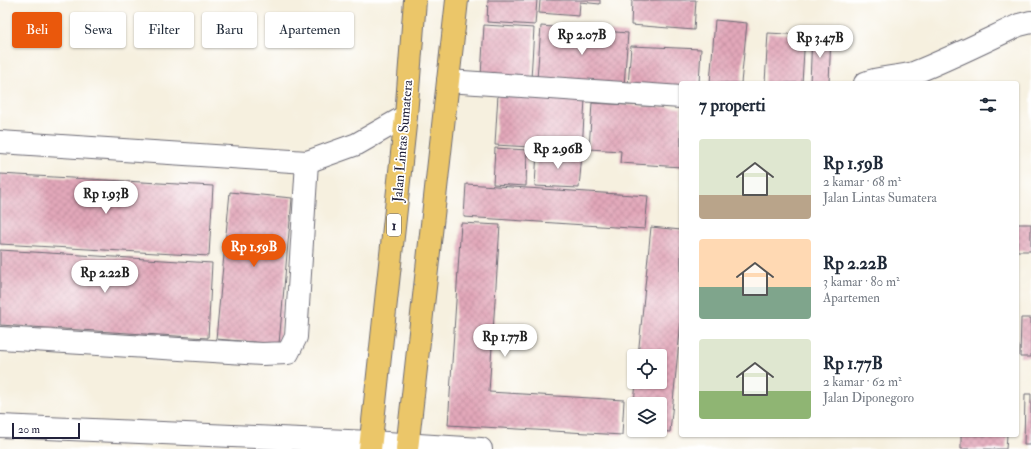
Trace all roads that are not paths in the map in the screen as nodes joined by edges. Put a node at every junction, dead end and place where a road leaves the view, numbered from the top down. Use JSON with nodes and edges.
{"nodes":[{"id":1,"x":415,"y":0,"type":"edge"},
{"id":2,"x":457,"y":0,"type":"edge"},
{"id":3,"x":1031,"y":22,"type":"edge"},
{"id":4,"x":448,"y":81,"type":"junction"},
{"id":5,"x":870,"y":81,"type":"edge"},
{"id":6,"x":679,"y":98,"type":"edge"},
{"id":7,"x":406,"y":116,"type":"junction"},
{"id":8,"x":0,"y":142,"type":"edge"},
{"id":9,"x":307,"y":162,"type":"junction"},
{"id":10,"x":0,"y":338,"type":"edge"},
{"id":11,"x":0,"y":426,"type":"edge"},
{"id":12,"x":371,"y":446,"type":"edge"},
{"id":13,"x":408,"y":447,"type":"edge"},
{"id":14,"x":481,"y":449,"type":"edge"}],
"edges":[{"from":1,"to":7,"type":"highway","name":"Jalan Lintas Sumatera","number":"1"},
{"from":2,"to":4,"type":"highway"},
{"from":3,"to":5,"type":"street"},
{"from":4,"to":6,"type":"street"},
{"from":4,"to":13,"type":"highway"},
{"from":7,"to":9,"type":"street"},
{"from":7,"to":12,"type":"highway","name":"Jalan Lintas Sumatera","number":"1"},
{"from":8,"to":9,"type":"street"},
{"from":9,"to":10,"type":"street"},
{"from":11,"to":12,"type":"street"},
{"from":12,"to":13,"type":"street"},
{"from":13,"to":14,"type":"street"}]}
